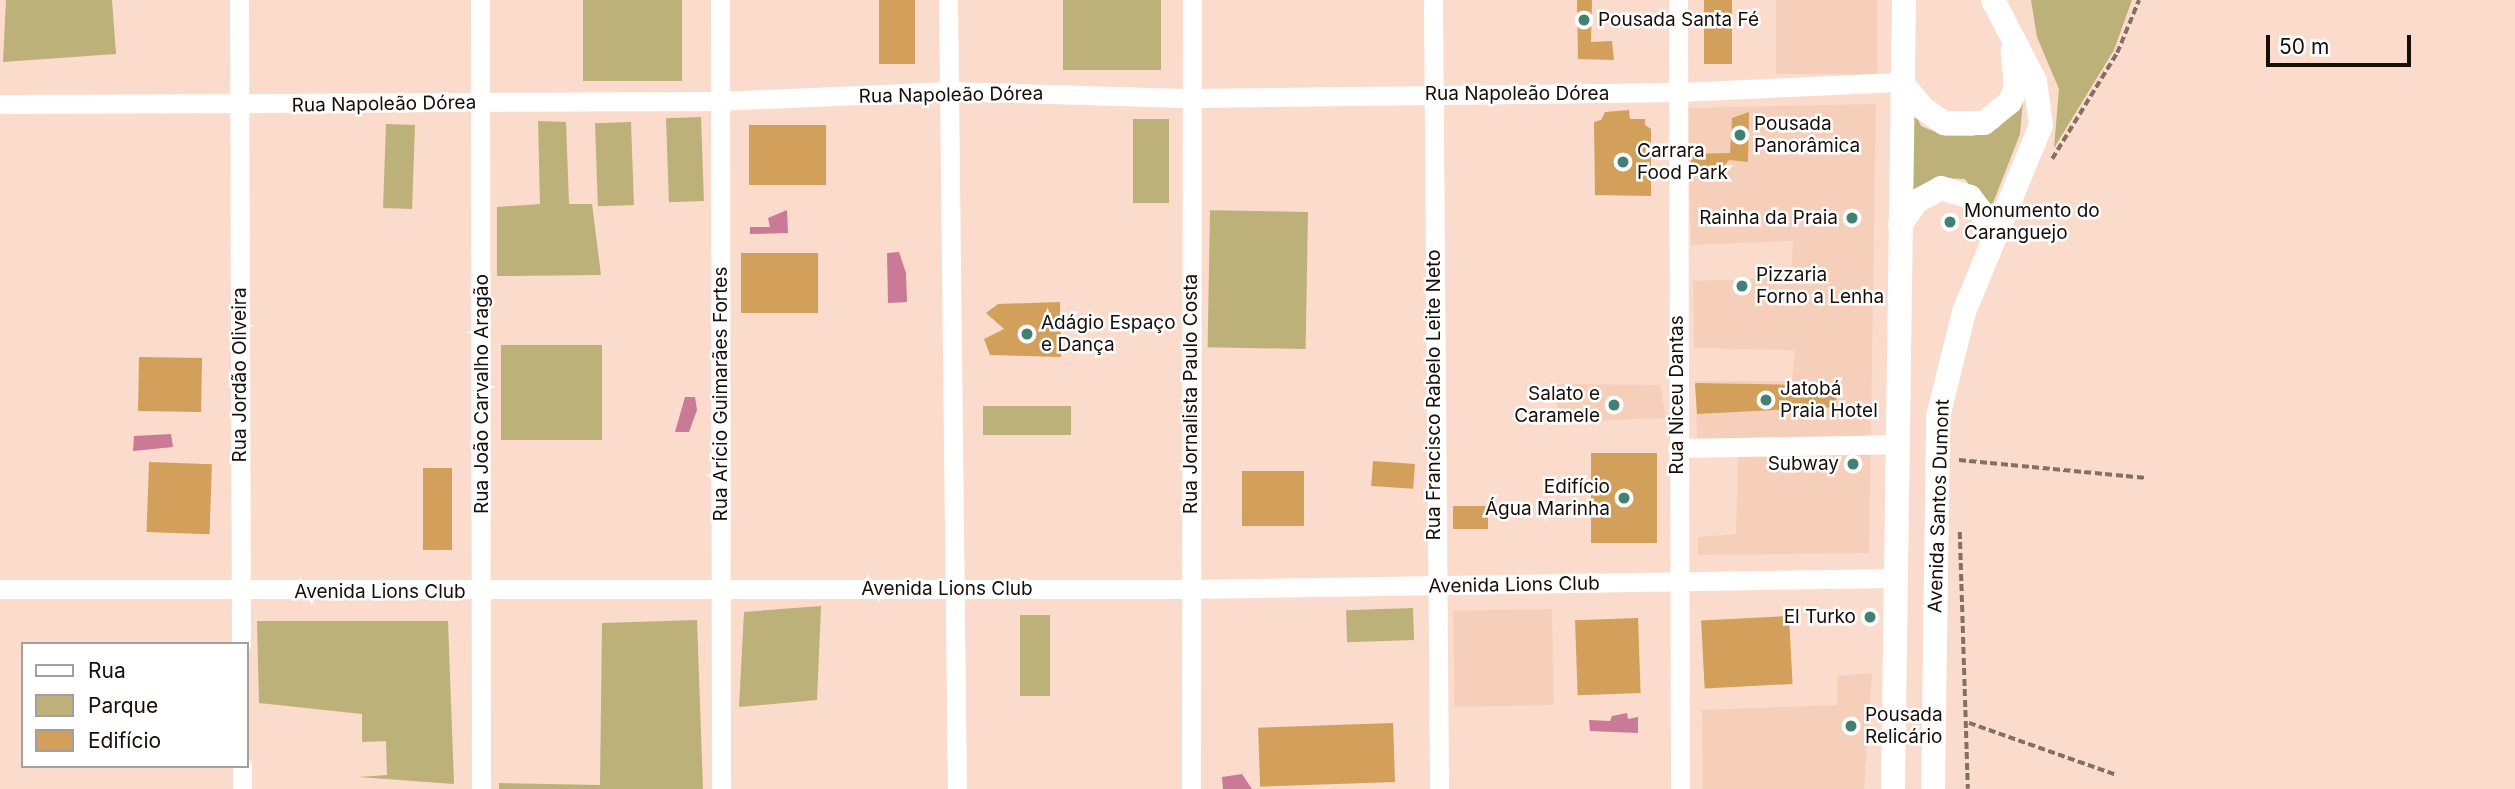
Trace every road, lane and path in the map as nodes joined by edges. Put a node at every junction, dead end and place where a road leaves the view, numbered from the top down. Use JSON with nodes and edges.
{"nodes":[{"id":1,"x":239,"y":0,"type":"edge"},
{"id":2,"x":481,"y":0,"type":"edge"},
{"id":3,"x":720,"y":0,"type":"edge"},
{"id":4,"x":948,"y":0,"type":"edge"},
{"id":5,"x":1192,"y":0,"type":"edge"},
{"id":6,"x":1433,"y":0,"type":"edge"},
{"id":7,"x":1678,"y":0,"type":"edge"},
{"id":8,"x":1904,"y":0,"type":"edge"},
{"id":9,"x":1993,"y":0,"type":"edge"},
{"id":10,"x":2139,"y":0,"type":"edge"},
{"id":11,"x":2011,"y":37,"type":"junction"},
{"id":12,"x":1901,"y":82,"type":"junction"},
{"id":13,"x":950,"y":91,"type":"junction"},
{"id":14,"x":1679,"y":92,"type":"junction"},
{"id":15,"x":1433,"y":94,"type":"junction"},
{"id":16,"x":1192,"y":98,"type":"junction"},
{"id":17,"x":720,"y":102,"type":"junction"},
{"id":18,"x":482,"y":103,"type":"junction"},
{"id":19,"x":0,"y":104,"type":"edge"},
{"id":20,"x":239,"y":106,"type":"junction"},
{"id":21,"x":2045,"y":170,"type":"dead end"},
{"id":22,"x":1900,"y":225,"type":"junction"},
{"id":23,"x":1997,"y":233,"type":"junction"},
{"id":24,"x":1896,"y":444,"type":"junction"},
{"id":25,"x":1958,"y":447,"type":"dead end"},
{"id":26,"x":1677,"y":448,"type":"junction"},
{"id":27,"x":1957,"y":460,"type":"junction"},
{"id":28,"x":1957,"y":472,"type":"dead end"},
{"id":29,"x":2146,"y":478,"type":"dead end"},
{"id":30,"x":1959,"y":521,"type":"dead end"},
{"id":31,"x":1895,"y":578,"type":"junction"},
{"id":32,"x":1676,"y":581,"type":"junction"},
{"id":33,"x":1435,"y":587,"type":"junction"},
{"id":34,"x":722,"y":588,"type":"junction"},
{"id":35,"x":0,"y":589,"type":"edge"},
{"id":36,"x":1191,"y":589,"type":"junction"},
{"id":37,"x":958,"y":590,"type":"junction"},
{"id":38,"x":241,"y":592,"type":"junction"},
{"id":39,"x":481,"y":592,"type":"junction"},
{"id":40,"x":241,"y":642,"type":"edge"},
{"id":41,"x":1969,"y":723,"type":"junction"},
{"id":42,"x":242,"y":768,"type":"edge"},
{"id":43,"x":2117,"y":775,"type":"dead end"},
{"id":44,"x":242,"y":789,"type":"edge"},
{"id":45,"x":481,"y":789,"type":"edge"},
{"id":46,"x":721,"y":789,"type":"edge"},
{"id":47,"x":957,"y":789,"type":"edge"},
{"id":48,"x":1191,"y":789,"type":"edge"},
{"id":49,"x":1438,"y":789,"type":"edge"},
{"id":50,"x":1680,"y":789,"type":"edge"},
{"id":51,"x":1893,"y":789,"type":"edge"},
{"id":52,"x":1933,"y":789,"type":"edge"},
{"id":53,"x":1968,"y":789,"type":"edge"}],
"edges":[{"from":1,"to":20,"type":"street","name":"Rua Jordão Oliveira"},
{"from":2,"to":18,"type":"street","name":"Rua João Carvalho Aragão"},
{"from":3,"to":17,"type":"street","name":"Rua Arício Guimarães Fortes"},
{"from":4,"to":13,"type":"street"},
{"from":5,"to":16,"type":"street","name":"Rua Jornalista Paulo Costa"},
{"from":6,"to":15,"type":"street","name":"Rua Francisco Rabelo Leite Neto"},
{"from":7,"to":14,"type":"street","name":"Rua Niceu Dantas"},
{"from":8,"to":12,"type":"main road"},
{"from":9,"to":11,"type":"main road","name":"Avenida Santos Dumont"},
{"from":10,"to":21,"type":"path"},
{"from":11,"to":12,"type":"main road"},
{"from":11,"to":23,"type":"main road","name":"Avenida Santos Dumont"},
{"from":12,"to":14,"type":"street","name":"Rua Napoleão Dórea"},
{"from":12,"to":22,"type":"main road"},
{"from":13,"to":16,"type":"street","name":"Rua Napoleão Dórea"},
{"from":13,"to":17,"type":"street","name":"Rua Napoleão Dórea"},
{"from":13,"to":37,"type":"street"},
{"from":14,"to":15,"type":"street","name":"Rua Napoleão Dórea"},
{"from":14,"to":26,"type":"street","name":"Rua Niceu Dantas"},
{"from":15,"to":16,"type":"street","name":"Rua Napoleão Dórea"},
{"from":15,"to":33,"type":"street","name":"Rua Francisco Rabelo Leite Neto"},
{"from":16,"to":36,"type":"street","name":"Rua Jornalista Paulo Costa"},
{"from":17,"to":18,"type":"street","name":"Rua Napoleão Dórea"},
{"from":17,"to":34,"type":"street","name":"Rua Arício Guimarães Fortes"},
{"from":18,"to":20,"type":"street","name":"Rua Napoleão Dórea"},
{"from":18,"to":39,"type":"street","name":"Rua João Carvalho Aragão"},
{"from":19,"to":20,"type":"street","name":"Rua Napoleão Dórea"},
{"from":20,"to":38,"type":"street","name":"Rua Jordão Oliveira"},
{"from":22,"to":23,"type":"main road"},
{"from":22,"to":24,"type":"main road"},
{"from":23,"to":52,"type":"main road","name":"Avenida Santos Dumont"},
{"from":24,"to":26,"type":"street"},
{"from":24,"to":31,"type":"main road"},
{"from":25,"to":27,"type":"path"},
{"from":26,"to":32,"type":"street","name":"Rua Niceu Dantas"},
{"from":27,"to":28,"type":"path"},
{"from":27,"to":29,"type":"path"},
{"from":30,"to":41,"type":"path"},
{"from":31,"to":32,"type":"street","name":"Avenida Lions Club"},
{"from":31,"to":51,"type":"main road"},
{"from":32,"to":33,"type":"street","name":"Avenida Lions Club"},
{"from":32,"to":50,"type":"street","name":"Rua Niceu Dantas"},
{"from":33,"to":36,"type":"street","name":"Avenida Lions Club"},
{"from":33,"to":49,"type":"street","name":"Rua Francisco Rabelo Leite Neto"},
{"from":34,"to":37,"type":"street","name":"Avenida Lions Club"},
{"from":34,"to":39,"type":"street","name":"Avenida Lions Club"},
{"from":34,"to":46,"type":"street","name":"Rua Arício Guimarães Fortes"},
{"from":35,"to":38,"type":"street","name":"Avenida Lions Club"},
{"from":36,"to":37,"type":"street","name":"Avenida Lions Club"},
{"from":36,"to":48,"type":"street","name":"Rua Jornalista Paulo Costa"},
{"from":37,"to":47,"type":"street"},
{"from":38,"to":39,"type":"street","name":"Avenida Lions Club"},
{"from":38,"to":40,"type":"street","name":"Rua Jordão Oliveira"},
{"from":39,"to":45,"type":"street","name":"Rua João Carvalho Aragão"},
{"from":41,"to":43,"type":"path"},
{"from":41,"to":53,"type":"path"},
{"from":42,"to":44,"type":"street"}]}
